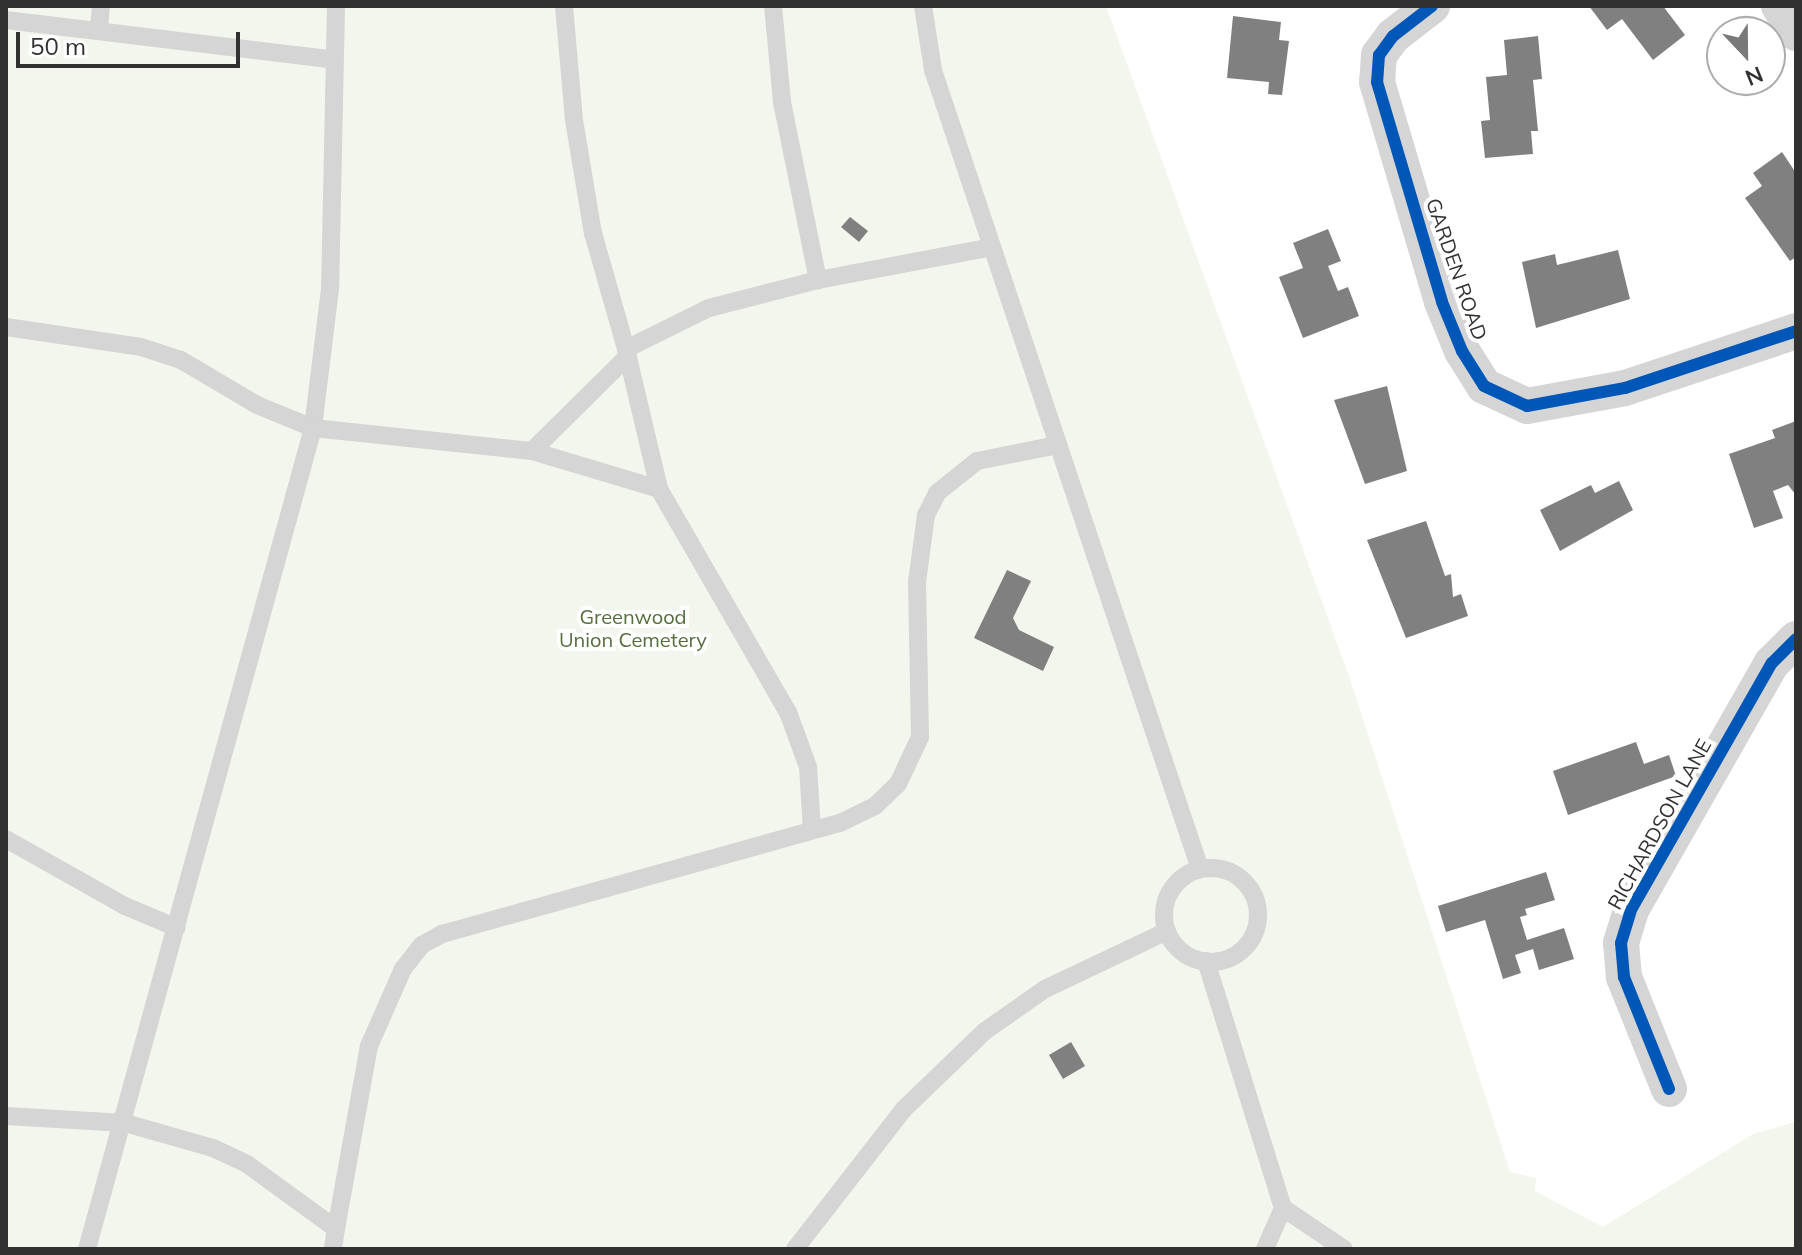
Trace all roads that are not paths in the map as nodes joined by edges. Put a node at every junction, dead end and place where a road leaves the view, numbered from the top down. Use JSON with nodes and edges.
{"nodes":[{"id":1,"x":101,"y":6,"type":"edge"},
{"id":2,"x":336,"y":6,"type":"edge"},
{"id":3,"x":564,"y":6,"type":"edge"},
{"id":4,"x":773,"y":6,"type":"edge"},
{"id":5,"x":923,"y":6,"type":"edge"},
{"id":6,"x":1432,"y":6,"type":"edge"},
{"id":7,"x":1779,"y":6,"type":"edge"},
{"id":8,"x":6,"y":20,"type":"edge"},
{"id":9,"x":99,"y":28,"type":"junction"},
{"id":10,"x":1796,"y":33,"type":"edge"},
{"id":11,"x":335,"y":60,"type":"junction"},
{"id":12,"x":992,"y":247,"type":"junction"},
{"id":13,"x":818,"y":280,"type":"junction"},
{"id":14,"x":6,"y":327,"type":"edge"},
{"id":15,"x":1796,"y":331,"type":"edge"},
{"id":16,"x":626,"y":354,"type":"junction"},
{"id":17,"x":313,"y":428,"type":"junction"},
{"id":18,"x":1058,"y":445,"type":"junction"},
{"id":19,"x":532,"y":451,"type":"junction"},
{"id":20,"x":659,"y":489,"type":"junction"},
{"id":21,"x":1796,"y":639,"type":"edge"},
{"id":22,"x":812,"y":830,"type":"junction"},
{"id":23,"x":6,"y":839,"type":"edge"},
{"id":24,"x":1200,"y":869,"type":"junction"},
{"id":25,"x":177,"y":928,"type":"junction"},
{"id":26,"x":1167,"y":931,"type":"junction"},
{"id":27,"x":1206,"y":961,"type":"junction"},
{"id":28,"x":1669,"y":1089,"type":"dead end"},
{"id":29,"x":6,"y":1116,"type":"edge"},
{"id":30,"x":125,"y":1123,"type":"junction"},
{"id":31,"x":1283,"y":1208,"type":"junction"},
{"id":32,"x":336,"y":1229,"type":"junction"},
{"id":33,"x":87,"y":1249,"type":"edge"},
{"id":34,"x":333,"y":1249,"type":"edge"},
{"id":35,"x":795,"y":1249,"type":"edge"},
{"id":36,"x":1265,"y":1249,"type":"edge"},
{"id":37,"x":1344,"y":1249,"type":"edge"}],
"edges":[{"from":1,"to":9,"type":"lane"},
{"from":2,"to":11,"type":"lane"},
{"from":3,"to":16,"type":"lane"},
{"from":4,"to":13,"type":"lane"},
{"from":5,"to":12,"type":"lane"},
{"from":6,"to":15,"type":"street","name":"GARDEN ROAD"},
{"from":7,"to":10,"type":"street"},
{"from":8,"to":9,"type":"lane"},
{"from":9,"to":11,"type":"lane"},
{"from":11,"to":17,"type":"lane"},
{"from":12,"to":13,"type":"lane"},
{"from":12,"to":18,"type":"lane"},
{"from":13,"to":16,"type":"lane"},
{"from":14,"to":17,"type":"lane"},
{"from":16,"to":19,"type":"lane"},
{"from":16,"to":20,"type":"lane"},
{"from":17,"to":19,"type":"lane"},
{"from":17,"to":25,"type":"lane"},
{"from":18,"to":22,"type":"lane"},
{"from":18,"to":24,"type":"lane"},
{"from":19,"to":20,"type":"lane"},
{"from":20,"to":22,"type":"lane"},
{"from":21,"to":28,"type":"street","name":"RICHARDSON LANE"},
{"from":22,"to":32,"type":"lane"},
{"from":23,"to":25,"type":"lane"},
{"from":24,"to":26,"type":"lane"},
{"from":24,"to":27,"type":"lane"},
{"from":25,"to":30,"type":"lane"},
{"from":26,"to":27,"type":"lane"},
{"from":26,"to":35,"type":"lane"},
{"from":27,"to":31,"type":"lane"},
{"from":29,"to":30,"type":"lane"},
{"from":30,"to":32,"type":"lane"},
{"from":30,"to":33,"type":"lane"},
{"from":31,"to":36,"type":"lane"},
{"from":31,"to":37,"type":"lane"},
{"from":32,"to":34,"type":"lane"}]}
